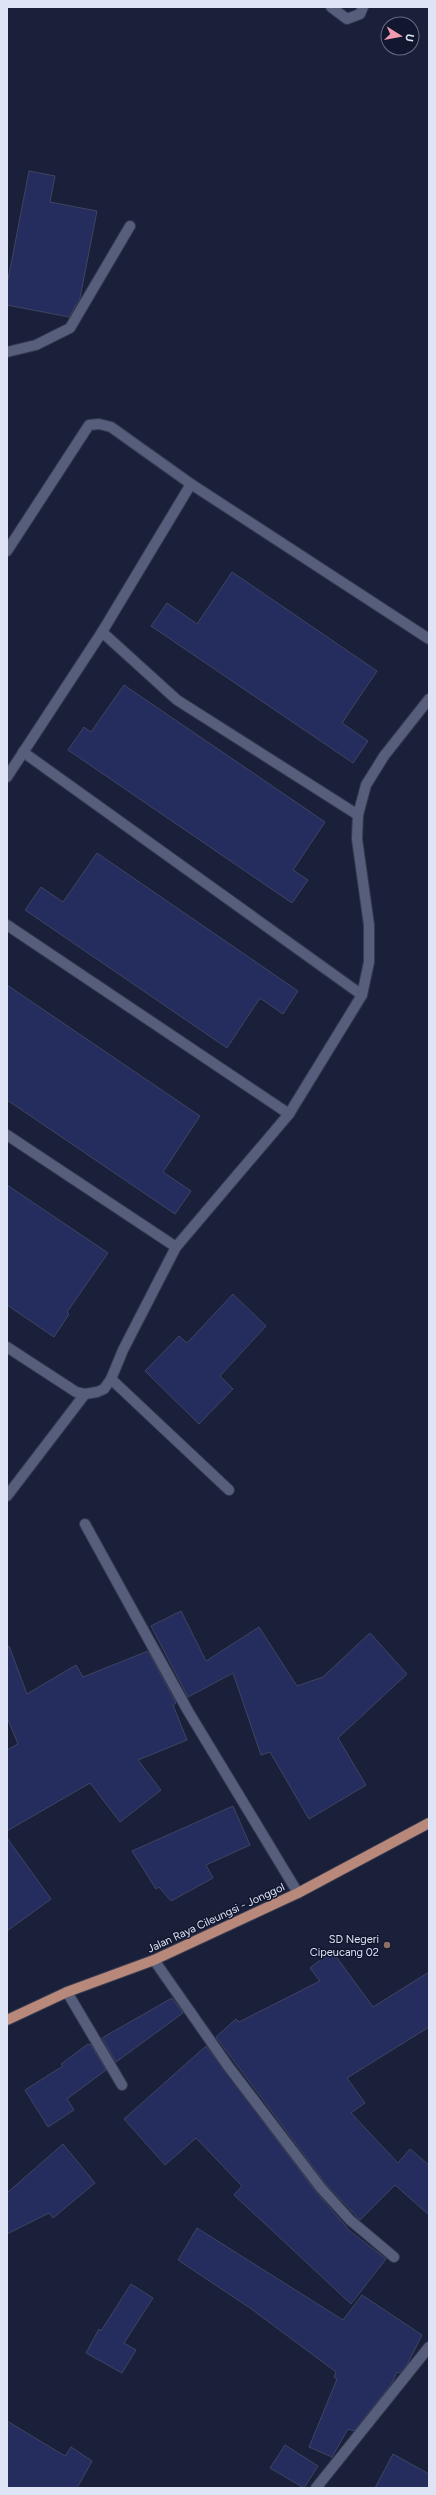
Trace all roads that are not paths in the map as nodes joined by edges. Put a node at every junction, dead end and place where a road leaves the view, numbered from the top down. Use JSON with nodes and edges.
{"nodes":[{"id":1,"x":331,"y":7,"type":"edge"},
{"id":2,"x":363,"y":7,"type":"edge"},
{"id":3,"x":130,"y":226,"type":"dead end"},
{"id":4,"x":7,"y":352,"type":"edge"},
{"id":5,"x":191,"y":484,"type":"junction"},
{"id":6,"x":7,"y":551,"type":"edge"},
{"id":7,"x":102,"y":632,"type":"junction"},
{"id":8,"x":429,"y":639,"type":"edge"},
{"id":9,"x":429,"y":699,"type":"edge"},
{"id":10,"x":23,"y":752,"type":"junction"},
{"id":11,"x":7,"y":777,"type":"edge"},
{"id":12,"x":358,"y":815,"type":"junction"},
{"id":13,"x":7,"y":926,"type":"edge"},
{"id":14,"x":362,"y":995,"type":"junction"},
{"id":15,"x":289,"y":1114,"type":"junction"},
{"id":16,"x":7,"y":1135,"type":"edge"},
{"id":17,"x":176,"y":1247,"type":"junction"},
{"id":18,"x":7,"y":1346,"type":"edge"},
{"id":19,"x":111,"y":1379,"type":"junction"},
{"id":20,"x":85,"y":1394,"type":"junction"},
{"id":21,"x":229,"y":1490,"type":"dead end"},
{"id":22,"x":7,"y":1496,"type":"edge"},
{"id":23,"x":85,"y":1524,"type":"dead end"},
{"id":24,"x":429,"y":1823,"type":"edge"},
{"id":25,"x":298,"y":1893,"type":"junction"},
{"id":26,"x":154,"y":1960,"type":"junction"},
{"id":27,"x":67,"y":1992,"type":"junction"},
{"id":28,"x":7,"y":2020,"type":"edge"},
{"id":29,"x":122,"y":2085,"type":"dead end"},
{"id":30,"x":394,"y":2257,"type":"dead end"},
{"id":31,"x":429,"y":2347,"type":"edge"},
{"id":32,"x":316,"y":2488,"type":"edge"}],
"edges":[{"from":1,"to":2,"type":"street"},
{"from":3,"to":4,"type":"street"},
{"from":5,"to":6,"type":"street"},
{"from":5,"to":7,"type":"street"},
{"from":5,"to":8,"type":"street"},
{"from":7,"to":10,"type":"street"},
{"from":7,"to":12,"type":"street"},
{"from":9,"to":12,"type":"street"},
{"from":10,"to":11,"type":"street"},
{"from":10,"to":14,"type":"street"},
{"from":12,"to":14,"type":"street"},
{"from":13,"to":15,"type":"street"},
{"from":14,"to":15,"type":"street"},
{"from":15,"to":17,"type":"street"},
{"from":16,"to":17,"type":"street"},
{"from":17,"to":19,"type":"street"},
{"from":18,"to":20,"type":"street"},
{"from":19,"to":20,"type":"street"},
{"from":19,"to":21,"type":"street"},
{"from":20,"to":22,"type":"street"},
{"from":23,"to":25,"type":"street"},
{"from":24,"to":25,"type":"main road","name":"Jalan Raya Cileungsi - Jonggol"},
{"from":25,"to":26,"type":"main road","name":"Jalan Raya Cileungsi - Jonggol"},
{"from":26,"to":27,"type":"main road","name":"Jalan Raya Cileungsi - Jonggol"},
{"from":26,"to":30,"type":"street"},
{"from":27,"to":28,"type":"main road","name":"Jalan Raya Cileungsi - Jonggol"},
{"from":27,"to":29,"type":"street"},
{"from":31,"to":32,"type":"street"}]}
